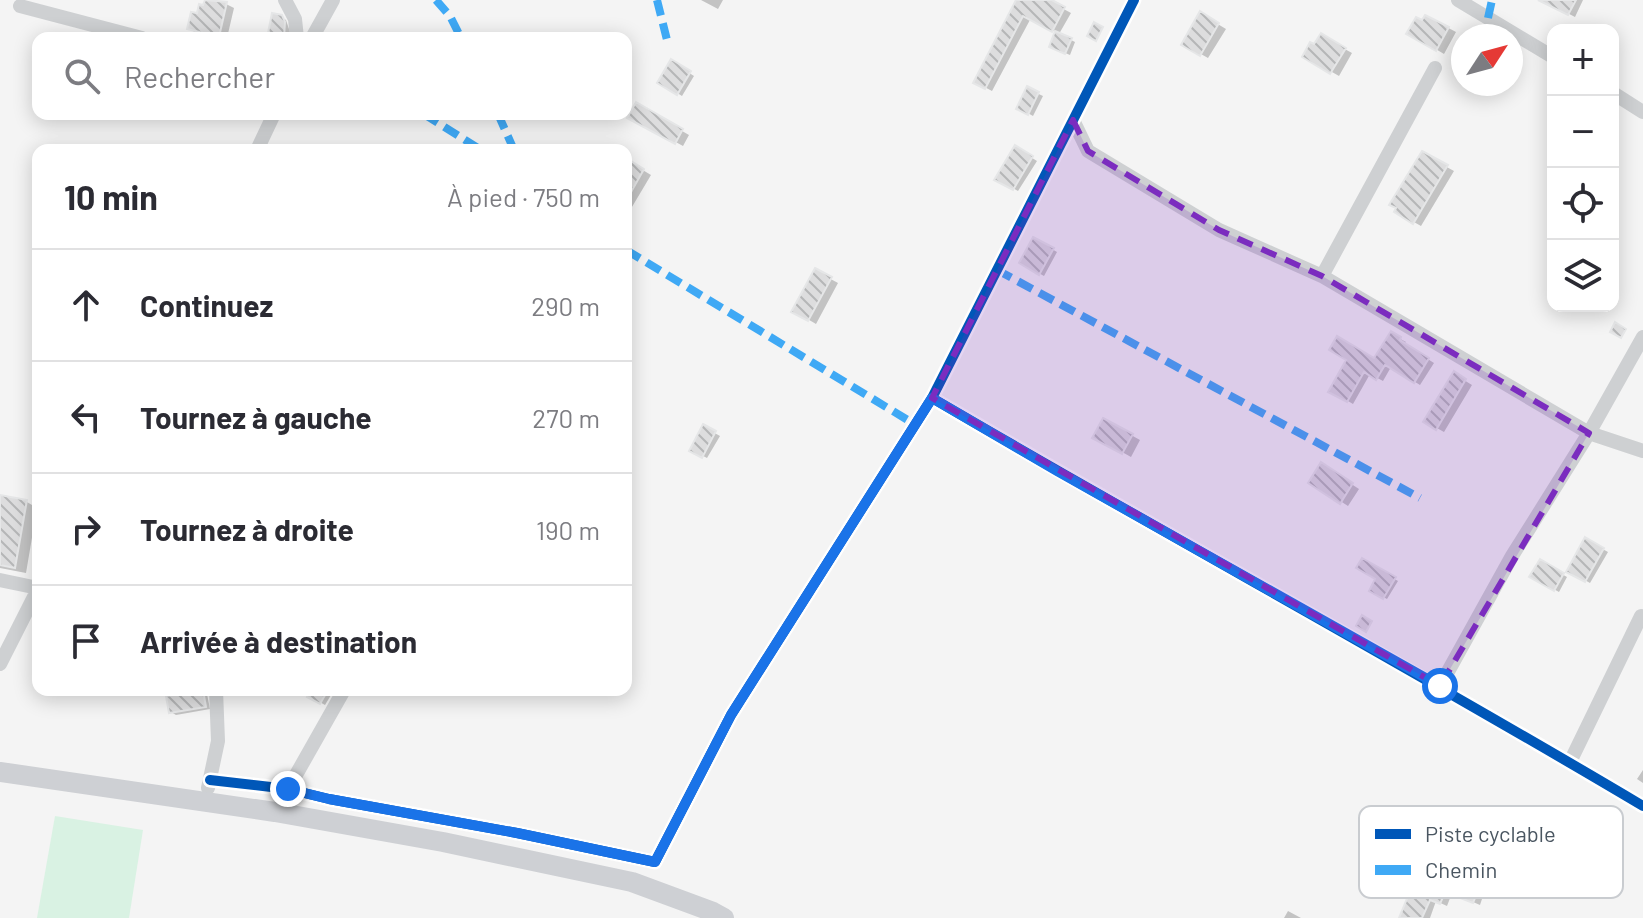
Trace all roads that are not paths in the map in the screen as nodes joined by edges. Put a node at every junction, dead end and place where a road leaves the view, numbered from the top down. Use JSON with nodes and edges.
{"nodes":[{"id":1,"x":285,"y":0,"type":"edge"},
{"id":2,"x":333,"y":0,"type":"edge"},
{"id":3,"x":1134,"y":0,"type":"edge"},
{"id":4,"x":1458,"y":0,"type":"edge"},
{"id":5,"x":20,"y":6,"type":"dead end"},
{"id":6,"x":119,"y":32,"type":"edge"},
{"id":7,"x":296,"y":32,"type":"edge"},
{"id":8,"x":315,"y":32,"type":"edge"},
{"id":9,"x":1547,"y":53,"type":"edge"},
{"id":10,"x":1435,"y":68,"type":"dead end"},
{"id":11,"x":1618,"y":96,"type":"edge"},
{"id":12,"x":1643,"y":112,"type":"edge"},
{"id":13,"x":271,"y":120,"type":"edge"},
{"id":14,"x":1073,"y":120,"type":"junction"},
{"id":15,"x":260,"y":144,"type":"edge"},
{"id":16,"x":1322,"y":276,"type":"junction"},
{"id":17,"x":1643,"y":337,"type":"edge"},
{"id":18,"x":932,"y":398,"type":"junction"},
{"id":19,"x":1589,"y":433,"type":"junction"},
{"id":20,"x":1643,"y":451,"type":"edge"},
{"id":21,"x":0,"y":580,"type":"edge"},
{"id":22,"x":32,"y":587,"type":"edge"},
{"id":23,"x":32,"y":600,"type":"edge"},
{"id":24,"x":1641,"y":616,"type":"edge"},
{"id":25,"x":0,"y":664,"type":"edge"},
{"id":26,"x":1440,"y":686,"type":"junction"},
{"id":27,"x":216,"y":696,"type":"edge"},
{"id":28,"x":341,"y":696,"type":"edge"},
{"id":29,"x":1570,"y":762,"type":"junction"},
{"id":30,"x":0,"y":772,"type":"edge"},
{"id":31,"x":210,"y":780,"type":"junction"},
{"id":32,"x":288,"y":789,"type":"junction"},
{"id":33,"x":204,"y":803,"type":"junction"},
{"id":34,"x":1643,"y":806,"type":"edge"},
{"id":35,"x":724,"y":918,"type":"edge"}],
"edges":[{"from":1,"to":7,"type":"street"},
{"from":2,"to":8,"type":"street"},
{"from":3,"to":14,"type":"street"},
{"from":4,"to":9,"type":"street"},
{"from":5,"to":6,"type":"street"},
{"from":10,"to":16,"type":"street"},
{"from":11,"to":12,"type":"street"},
{"from":13,"to":15,"type":"street"},
{"from":14,"to":16,"type":"street"},
{"from":14,"to":18,"type":"street"},
{"from":16,"to":19,"type":"street"},
{"from":17,"to":19,"type":"street"},
{"from":18,"to":26,"type":"street"},
{"from":18,"to":32,"type":"street"},
{"from":19,"to":20,"type":"street"},
{"from":19,"to":26,"type":"street"},
{"from":21,"to":22,"type":"street"},
{"from":23,"to":25,"type":"street"},
{"from":24,"to":29,"type":"street"},
{"from":26,"to":29,"type":"street"},
{"from":27,"to":31,"type":"street"},
{"from":28,"to":32,"type":"street"},
{"from":29,"to":34,"type":"street"},
{"from":30,"to":33,"type":"street"},
{"from":31,"to":32,"type":"street"},
{"from":31,"to":33,"type":"street"},
{"from":33,"to":35,"type":"street"}]}
